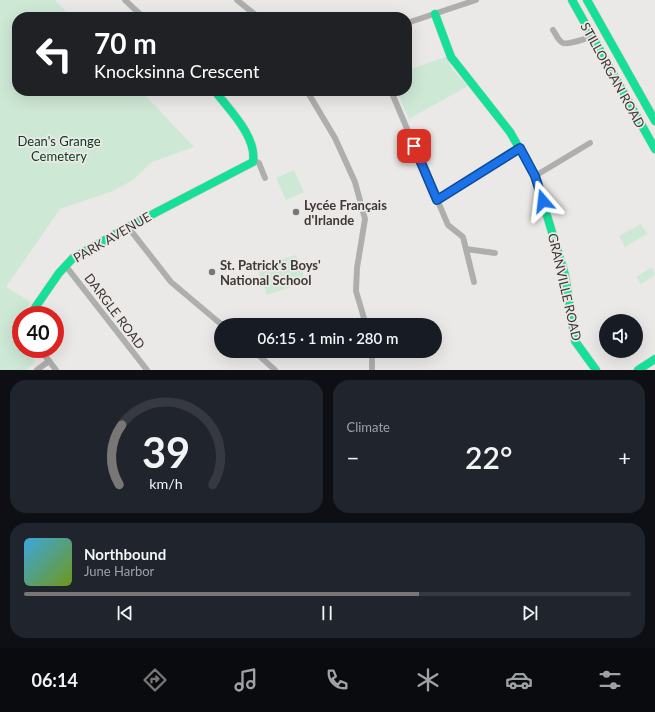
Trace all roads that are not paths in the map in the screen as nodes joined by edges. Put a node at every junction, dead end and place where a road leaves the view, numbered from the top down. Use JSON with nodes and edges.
{"nodes":[{"id":1,"x":125,"y":0,"type":"edge"},
{"id":2,"x":476,"y":0,"type":"edge"},
{"id":3,"x":572,"y":0,"type":"edge"},
{"id":4,"x":587,"y":0,"type":"edge"},
{"id":5,"x":241,"y":1,"type":"edge"},
{"id":6,"x":138,"y":12,"type":"edge"},
{"id":7,"x":253,"y":12,"type":"edge"},
{"id":8,"x":435,"y":14,"type":"junction"},
{"id":9,"x":412,"y":21,"type":"edge"},
{"id":10,"x":553,"y":30,"type":"dead end"},
{"id":11,"x":593,"y":36,"type":"junction"},
{"id":12,"x":219,"y":96,"type":"edge"},
{"id":13,"x":310,"y":96,"type":"edge"},
{"id":14,"x":392,"y":96,"type":"edge"},
{"id":15,"x":655,"y":121,"type":"edge"},
{"id":16,"x":590,"y":144,"type":"dead end"},
{"id":17,"x":520,"y":148,"type":"junction"},
{"id":18,"x":655,"y":149,"type":"edge"},
{"id":19,"x":254,"y":160,"type":"junction"},
{"id":20,"x":535,"y":176,"type":"junction"},
{"id":21,"x":265,"y":178,"type":"dead end"},
{"id":22,"x":437,"y":200,"type":"junction"},
{"id":23,"x":128,"y":227,"type":"junction"},
{"id":24,"x":466,"y":249,"type":"junction"},
{"id":25,"x":495,"y":253,"type":"dead end"},
{"id":26,"x":65,"y":265,"type":"junction"},
{"id":27,"x":474,"y":282,"type":"dead end"},
{"id":28,"x":36,"y":306,"type":"edge"},
{"id":29,"x":214,"y":318,"type":"edge"},
{"id":30,"x":364,"y":318,"type":"edge"},
{"id":31,"x":47,"y":358,"type":"edge"},
{"id":32,"x":262,"y":358,"type":"edge"},
{"id":33,"x":372,"y":358,"type":"edge"},
{"id":34,"x":655,"y":359,"type":"edge"},
{"id":35,"x":49,"y":361,"type":"junction"},
{"id":36,"x":37,"y":370,"type":"edge"},
{"id":37,"x":56,"y":370,"type":"edge"},
{"id":38,"x":146,"y":370,"type":"edge"},
{"id":39,"x":275,"y":370,"type":"edge"},
{"id":40,"x":372,"y":370,"type":"edge"},
{"id":41,"x":596,"y":370,"type":"edge"},
{"id":42,"x":638,"y":370,"type":"edge"}],
"edges":[{"from":1,"to":6,"type":"street"},
{"from":2,"to":8,"type":"street"},
{"from":3,"to":11,"type":"main road","name":"STILLORGAN ROAD"},
{"from":4,"to":15,"type":"main road","name":"STILLORGAN ROAD"},
{"from":5,"to":7,"type":"street"},
{"from":8,"to":9,"type":"street"},
{"from":8,"to":17,"type":"main road","name":"GRANVILLE ROAD"},
{"from":10,"to":11,"type":"street"},
{"from":11,"to":18,"type":"main road","name":"STILLORGAN ROAD"},
{"from":12,"to":19,"type":"main road"},
{"from":13,"to":30,"type":"street"},
{"from":14,"to":22,"type":"street"},
{"from":16,"to":20,"type":"street"},
{"from":17,"to":20,"type":"main road","name":"GRANVILLE ROAD"},
{"from":17,"to":22,"type":"street"},
{"from":19,"to":21,"type":"street"},
{"from":19,"to":23,"type":"main road","name":"PARK AVENUE"},
{"from":20,"to":41,"type":"main road","name":"GRANVILLE ROAD"},
{"from":22,"to":24,"type":"street"},
{"from":23,"to":26,"type":"main road","name":"PARK AVENUE"},
{"from":23,"to":29,"type":"street"},
{"from":24,"to":25,"type":"street"},
{"from":24,"to":27,"type":"street"},
{"from":26,"to":28,"type":"main road","name":"PARK AVENUE"},
{"from":26,"to":38,"type":"street","name":"DARGLE ROAD"},
{"from":31,"to":35,"type":"street"},
{"from":32,"to":39,"type":"street"},
{"from":33,"to":40,"type":"street"},
{"from":34,"to":42,"type":"main road"},
{"from":35,"to":36,"type":"street"},
{"from":35,"to":37,"type":"street"}]}
